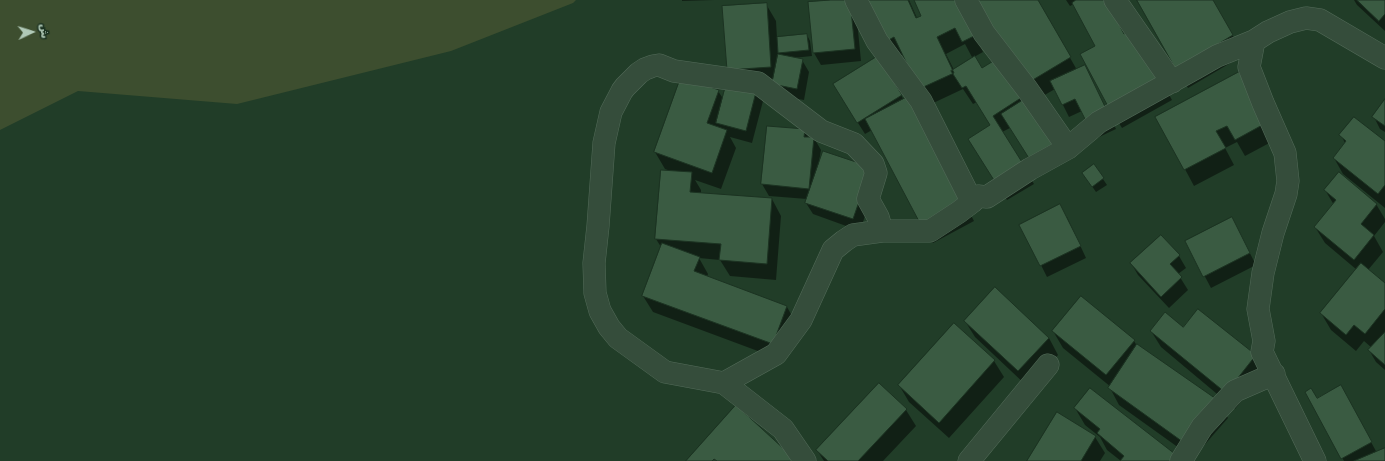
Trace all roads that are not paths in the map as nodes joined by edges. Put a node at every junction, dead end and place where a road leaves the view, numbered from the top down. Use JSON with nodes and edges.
{"nodes":[{"id":1,"x":856,"y":0,"type":"edge"},
{"id":2,"x":966,"y":0,"type":"edge"},
{"id":3,"x":1115,"y":0,"type":"edge"},
{"id":4,"x":1254,"y":41,"type":"junction"},
{"id":5,"x":1385,"y":58,"type":"edge"},
{"id":6,"x":1172,"y":82,"type":"junction"},
{"id":7,"x":1068,"y":148,"type":"junction"},
{"id":8,"x":972,"y":202,"type":"junction"},
{"id":9,"x":882,"y":231,"type":"junction"},
{"id":10,"x":1048,"y":365,"type":"dead end"},
{"id":11,"x":1274,"y":374,"type":"junction"},
{"id":12,"x":724,"y":383,"type":"junction"},
{"id":13,"x":805,"y":461,"type":"edge"},
{"id":14,"x":968,"y":461,"type":"edge"},
{"id":15,"x":1181,"y":461,"type":"edge"},
{"id":16,"x":1315,"y":461,"type":"edge"}],
"edges":[{"from":1,"to":8,"type":"street"},
{"from":2,"to":7,"type":"street"},
{"from":3,"to":6,"type":"street"},
{"from":4,"to":5,"type":"street"},
{"from":4,"to":6,"type":"street"},
{"from":4,"to":11,"type":"street"},
{"from":6,"to":7,"type":"street"},
{"from":7,"to":8,"type":"street"},
{"from":8,"to":9,"type":"street"},
{"from":9,"to":12,"type":"street"},
{"from":9,"to":12,"type":"street"},
{"from":10,"to":14,"type":"street"},
{"from":11,"to":15,"type":"street"},
{"from":11,"to":16,"type":"street"},
{"from":12,"to":13,"type":"street"}]}
